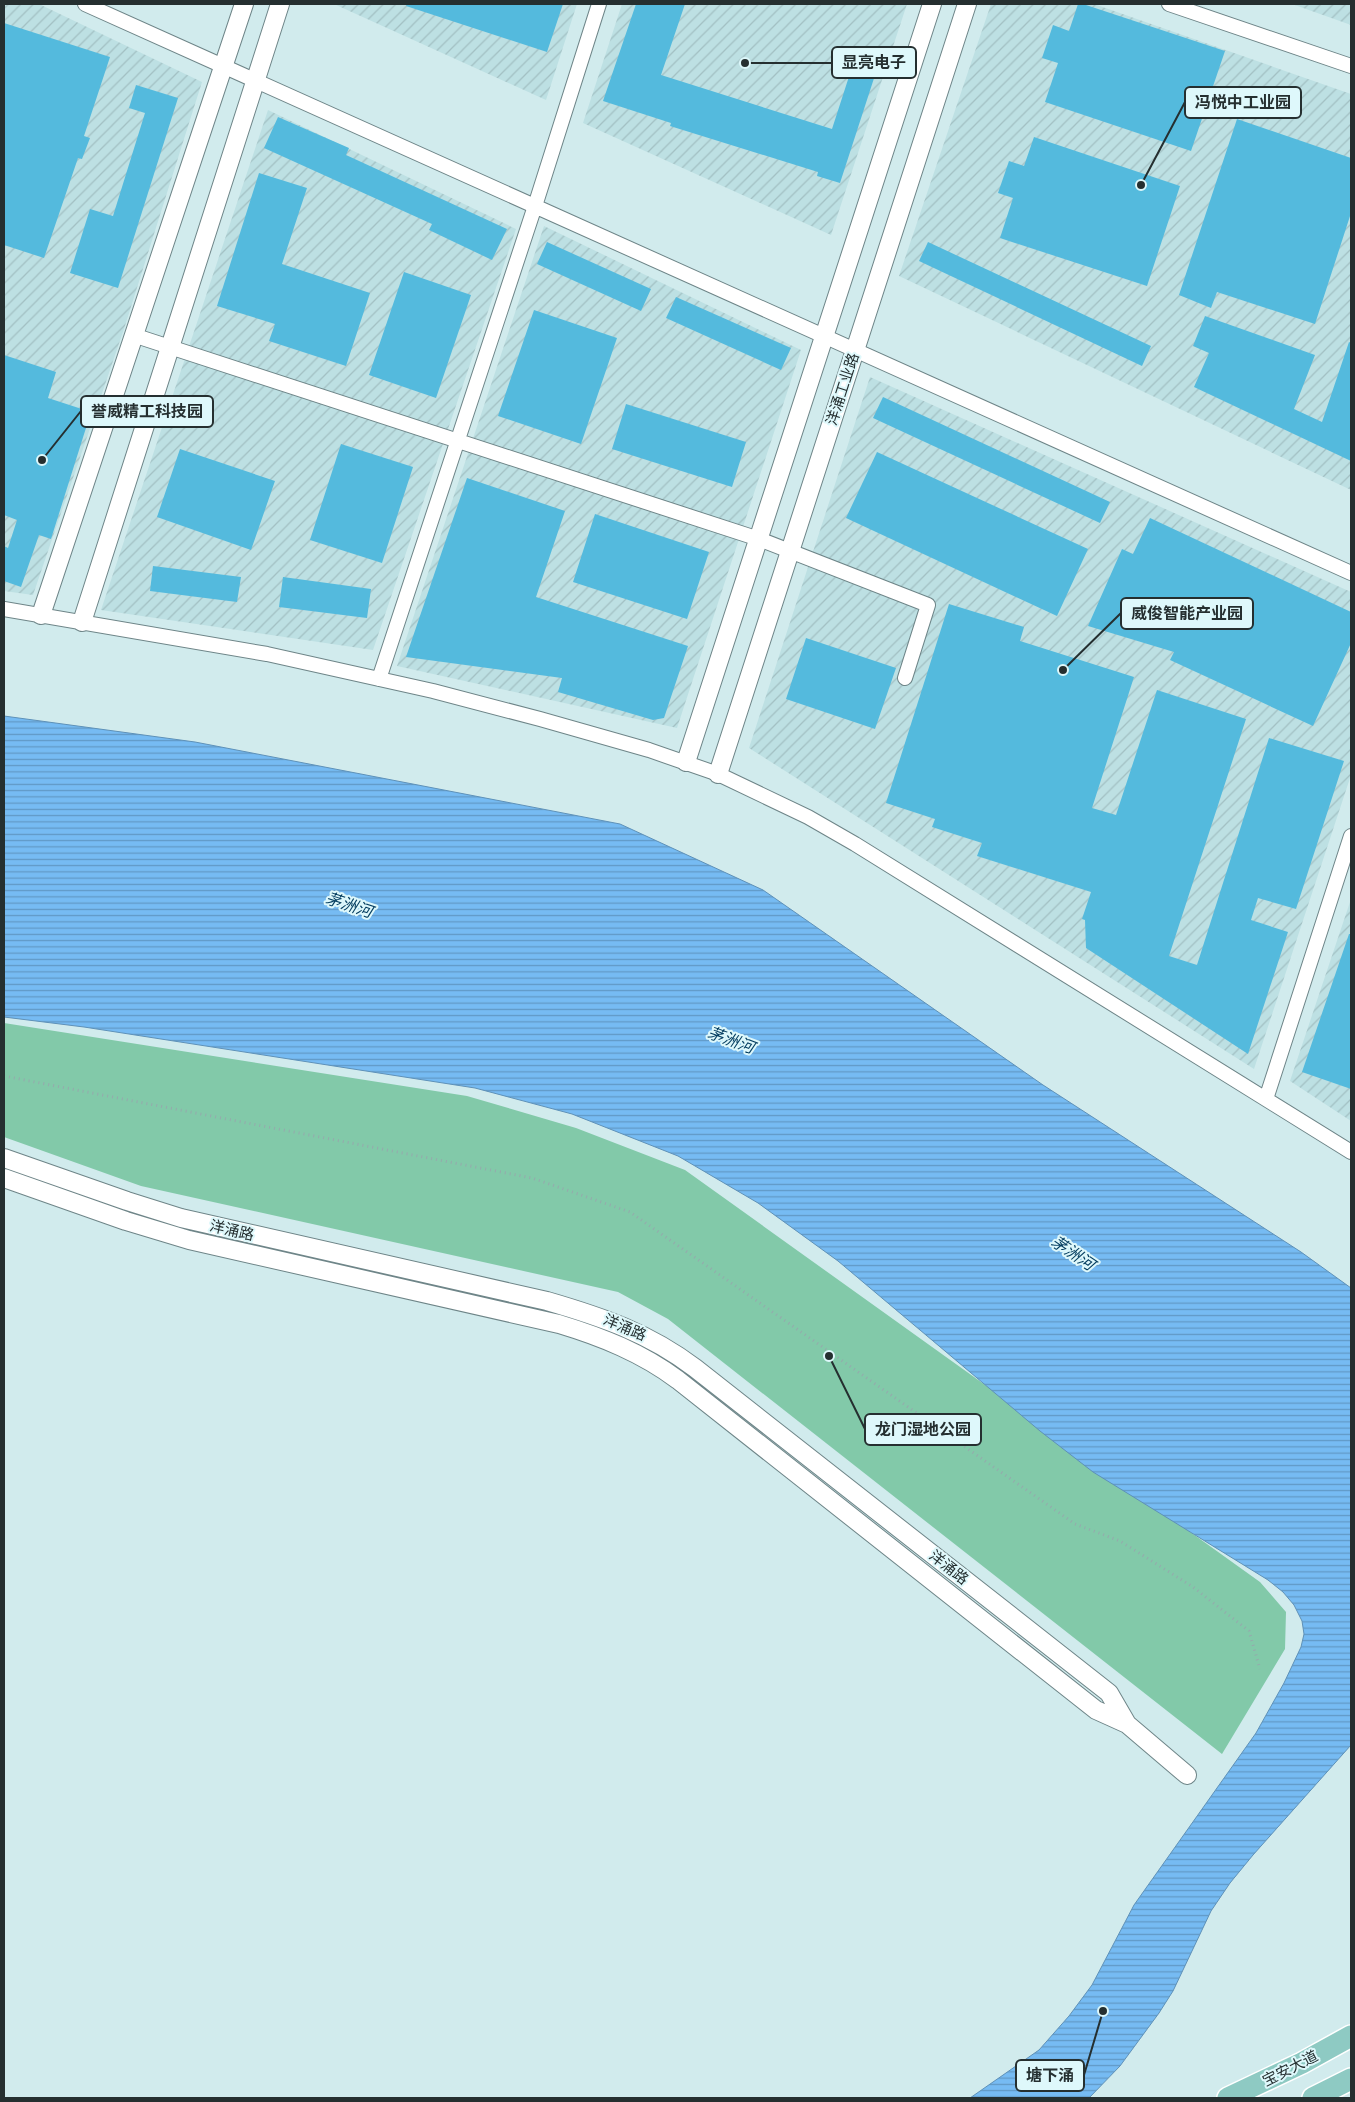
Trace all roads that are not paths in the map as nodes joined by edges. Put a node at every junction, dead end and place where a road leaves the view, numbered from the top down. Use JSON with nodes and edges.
{"nodes":[{"id":1,"x":85,"y":4,"type":"edge"},
{"id":2,"x":244,"y":4,"type":"edge"},
{"id":3,"x":280,"y":4,"type":"edge"},
{"id":4,"x":599,"y":4,"type":"edge"},
{"id":5,"x":932,"y":4,"type":"edge"},
{"id":6,"x":967,"y":4,"type":"edge"},
{"id":7,"x":1169,"y":4,"type":"edge"},
{"id":8,"x":223,"y":66,"type":"junction"},
{"id":9,"x":1351,"y":66,"type":"edge"},
{"id":10,"x":254,"y":80,"type":"junction"},
{"id":11,"x":535,"y":206,"type":"junction"},
{"id":12,"x":134,"y":335,"type":"junction"},
{"id":13,"x":824,"y":336,"type":"junction"},
{"id":14,"x":169,"y":347,"type":"junction"},
{"id":15,"x":855,"y":350,"type":"junction"},
{"id":16,"x":458,"y":439,"type":"junction"},
{"id":17,"x":759,"y":538,"type":"junction"},
{"id":18,"x":790,"y":550,"type":"junction"},
{"id":19,"x":1351,"y":573,"type":"edge"},
{"id":20,"x":4,"y":609,"type":"edge"},
{"id":21,"x":41,"y":615,"type":"junction"},
{"id":22,"x":82,"y":622,"type":"junction"},
{"id":23,"x":905,"y":678,"type":"dead end"},
{"id":24,"x":379,"y":679,"type":"junction"},
{"id":25,"x":686,"y":762,"type":"junction"},
{"id":26,"x":718,"y":774,"type":"junction"},
{"id":27,"x":1351,"y":836,"type":"edge"},
{"id":28,"x":1266,"y":1099,"type":"junction"},
{"id":29,"x":1351,"y":1152,"type":"edge"},
{"id":30,"x":4,"y":1158,"type":"edge"},
{"id":31,"x":4,"y":1178,"type":"edge"},
{"id":32,"x":1127,"y":1724,"type":"junction"},
{"id":33,"x":1188,"y":1775,"type":"dead end"},
{"id":34,"x":1351,"y":2036,"type":"edge"},
{"id":35,"x":1351,"y":2079,"type":"edge"},
{"id":36,"x":1228,"y":2098,"type":"edge"},
{"id":37,"x":1313,"y":2098,"type":"edge"}],
"edges":[{"from":1,"to":8,"type":"street"},
{"from":2,"to":8,"type":"street"},
{"from":3,"to":10,"type":"street"},
{"from":4,"to":11,"type":"street"},
{"from":5,"to":13,"type":"street"},
{"from":6,"to":15,"type":"street","name":"洋涌工业路"},
{"from":7,"to":9,"type":"street"},
{"from":8,"to":10,"type":"street"},
{"from":8,"to":12,"type":"street"},
{"from":10,"to":11,"type":"street"},
{"from":10,"to":14,"type":"street"},
{"from":11,"to":13,"type":"street"},
{"from":11,"to":16,"type":"street"},
{"from":12,"to":14,"type":"street"},
{"from":12,"to":21,"type":"street"},
{"from":13,"to":15,"type":"street"},
{"from":13,"to":17,"type":"street"},
{"from":14,"to":16,"type":"street"},
{"from":14,"to":22,"type":"street"},
{"from":15,"to":18,"type":"street","name":"洋涌工业路"},
{"from":15,"to":19,"type":"street"},
{"from":16,"to":17,"type":"street"},
{"from":16,"to":24,"type":"street"},
{"from":17,"to":18,"type":"street"},
{"from":17,"to":25,"type":"street"},
{"from":18,"to":23,"type":"street"},
{"from":18,"to":26,"type":"street","name":"洋涌工业路"},
{"from":20,"to":21,"type":"street"},
{"from":21,"to":22,"type":"street"},
{"from":22,"to":24,"type":"street"},
{"from":24,"to":25,"type":"street"},
{"from":25,"to":26,"type":"street"},
{"from":26,"to":28,"type":"street"},
{"from":27,"to":28,"type":"street"},
{"from":28,"to":29,"type":"street"},
{"from":30,"to":32,"type":"street","name":"洋涌路"},
{"from":31,"to":32,"type":"street","name":"洋涌路"},
{"from":32,"to":33,"type":"street","name":"洋涌路"},
{"from":34,"to":36,"type":"main road","name":"宝安大道"},
{"from":35,"to":37,"type":"main road"}]}
